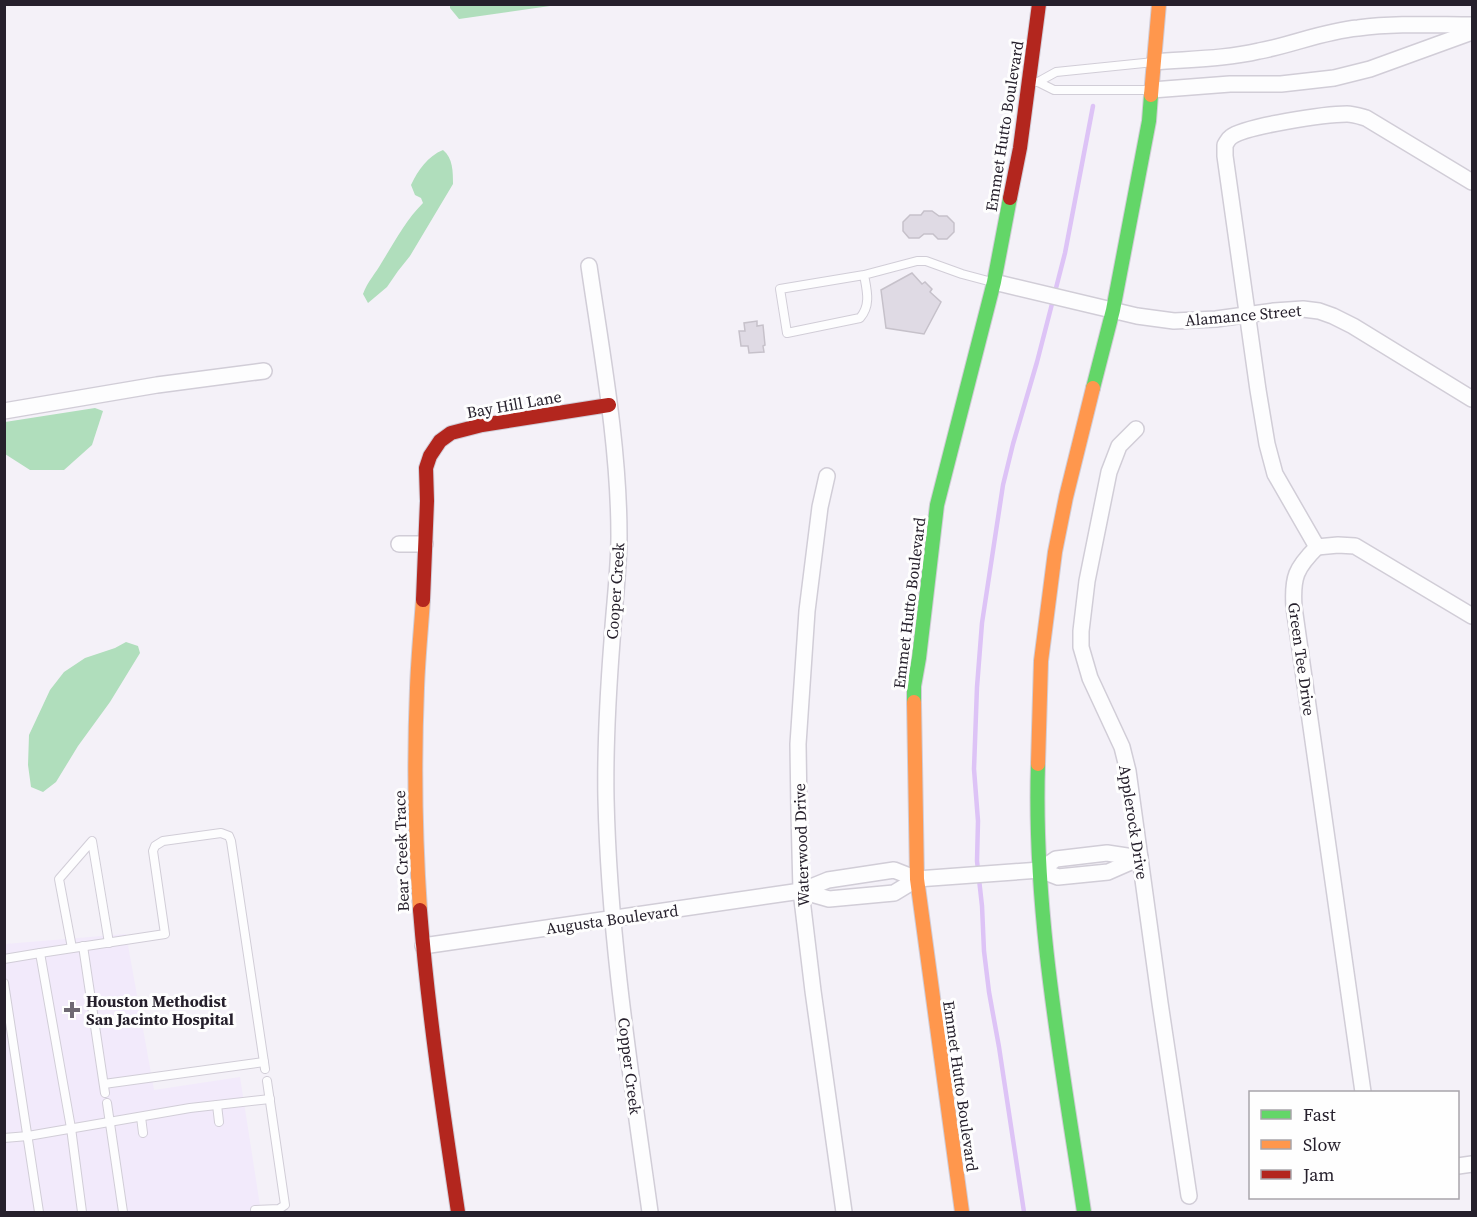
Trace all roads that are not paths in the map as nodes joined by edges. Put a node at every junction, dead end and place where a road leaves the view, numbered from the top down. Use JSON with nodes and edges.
{"nodes":[{"id":1,"x":1039,"y":4,"type":"edge"},
{"id":2,"x":1159,"y":4,"type":"edge"},
{"id":3,"x":1473,"y":25,"type":"edge"},
{"id":4,"x":1473,"y":32,"type":"edge"},
{"id":5,"x":1154,"y":62,"type":"junction"},
{"id":6,"x":1034,"y":82,"type":"junction"},
{"id":7,"x":1152,"y":90,"type":"junction"},
{"id":8,"x":1473,"y":182,"type":"edge"},
{"id":9,"x":589,"y":266,"type":"dead end"},
{"id":10,"x":864,"y":275,"type":"junction"},
{"id":11,"x":994,"y":282,"type":"junction"},
{"id":12,"x":1113,"y":310,"type":"junction"},
{"id":13,"x":1247,"y":314,"type":"junction"},
{"id":14,"x":264,"y":371,"type":"dead end"},
{"id":15,"x":1473,"y":399,"type":"edge"},
{"id":16,"x":609,"y":405,"type":"junction"},
{"id":17,"x":4,"y":411,"type":"edge"},
{"id":18,"x":1136,"y":429,"type":"dead end"},
{"id":19,"x":827,"y":476,"type":"dead end"},
{"id":20,"x":427,"y":486,"type":"joint"},
{"id":21,"x":399,"y":544,"type":"dead end"},
{"id":22,"x":425,"y":544,"type":"junction"},
{"id":23,"x":1317,"y":547,"type":"junction"},
{"id":24,"x":1473,"y":616,"type":"edge"},
{"id":25,"x":1140,"y":858,"type":"junction"},
{"id":26,"x":1040,"y":870,"type":"junction"},
{"id":27,"x":917,"y":879,"type":"junction"},
{"id":28,"x":801,"y":891,"type":"junction"},
{"id":29,"x":612,"y":918,"type":"junction"},
{"id":30,"x":109,"y":943,"type":"junction"},
{"id":31,"x":84,"y":946,"type":"junction"},
{"id":32,"x":423,"y":946,"type":"junction"},
{"id":33,"x":72,"y":948,"type":"junction"},
{"id":34,"x":40,"y":953,"type":"junction"},
{"id":35,"x":4,"y":959,"type":"edge"},
{"id":36,"x":4,"y":983,"type":"edge"},
{"id":37,"x":267,"y":1081,"type":"dead end"},
{"id":38,"x":104,"y":1084,"type":"junction"},
{"id":39,"x":1363,"y":1091,"type":"edge"},
{"id":40,"x":105,"y":1094,"type":"dead end"},
{"id":41,"x":270,"y":1099,"type":"junction"},
{"id":42,"x":107,"y":1103,"type":"dead end"},
{"id":43,"x":217,"y":1105,"type":"junction"},
{"id":44,"x":141,"y":1117,"type":"junction"},
{"id":45,"x":110,"y":1122,"type":"junction"},
{"id":46,"x":219,"y":1122,"type":"dead end"},
{"id":47,"x":71,"y":1128,"type":"junction"},
{"id":48,"x":143,"y":1133,"type":"dead end"},
{"id":49,"x":28,"y":1136,"type":"junction"},
{"id":50,"x":4,"y":1138,"type":"edge"},
{"id":51,"x":1189,"y":1196,"type":"dead end"},
{"id":52,"x":255,"y":1210,"type":"dead end"},
{"id":53,"x":39,"y":1212,"type":"edge"},
{"id":54,"x":82,"y":1212,"type":"edge"},
{"id":55,"x":123,"y":1212,"type":"edge"},
{"id":56,"x":458,"y":1212,"type":"edge"},
{"id":57,"x":650,"y":1212,"type":"edge"},
{"id":58,"x":844,"y":1212,"type":"edge"},
{"id":59,"x":962,"y":1212,"type":"edge"},
{"id":60,"x":1084,"y":1212,"type":"edge"}],
"edges":[{"from":1,"to":6,"type":"street","name":"Emmet Hutto Boulevard"},
{"from":2,"to":5,"type":"street"},
{"from":3,"to":5,"type":"street"},
{"from":4,"to":7,"type":"street"},
{"from":5,"to":6,"type":"lane"},
{"from":5,"to":7,"type":"street"},
{"from":6,"to":7,"type":"lane"},
{"from":6,"to":11,"type":"street","name":"Emmet Hutto Boulevard"},
{"from":7,"to":12,"type":"street"},
{"from":8,"to":13,"type":"street"},
{"from":9,"to":16,"type":"street","name":"Cooper Creek"},
{"from":10,"to":10,"type":"lane"},
{"from":10,"to":11,"type":"lane"},
{"from":11,"to":12,"type":"street","name":"Alamance Street"},
{"from":11,"to":27,"type":"street","name":"Emmet Hutto Boulevard"},
{"from":12,"to":13,"type":"street","name":"Alamance Street"},
{"from":12,"to":26,"type":"street"},
{"from":13,"to":15,"type":"street","name":"Alamance Street"},
{"from":13,"to":23,"type":"street"},
{"from":14,"to":17,"type":"street"},
{"from":16,"to":20,"type":"street","name":"Bay Hill Lane"},
{"from":16,"to":29,"type":"street","name":"Cooper Creek"},
{"from":18,"to":25,"type":"street","name":"Applerock Drive"},
{"from":19,"to":28,"type":"street","name":"Waterwood Drive"},
{"from":20,"to":22,"type":"street","name":"Bear Creek Trace"},
{"from":21,"to":22,"type":"street"},
{"from":22,"to":32,"type":"street","name":"Bear Creek Trace"},
{"from":23,"to":24,"type":"street"},
{"from":23,"to":39,"type":"street","name":"Green Tee Drive"},
{"from":25,"to":26,"type":"street","name":"Augusta Boulevard"},
{"from":25,"to":51,"type":"street","name":"Applerock Drive"},
{"from":26,"to":27,"type":"street","name":"Augusta Boulevard"},
{"from":26,"to":60,"type":"street"},
{"from":27,"to":28,"type":"street","name":"Augusta Boulevard"},
{"from":27,"to":28,"type":"street","name":"Augusta Boulevard"},
{"from":27,"to":59,"type":"street","name":"Emmet Hutto Boulevard"},
{"from":28,"to":29,"type":"street","name":"Augusta Boulevard"},
{"from":28,"to":58,"type":"street","name":"Waterwood Drive"},
{"from":29,"to":32,"type":"street","name":"Augusta Boulevard"},
{"from":29,"to":57,"type":"street","name":"Copper Creek"},
{"from":30,"to":31,"type":"lane"},
{"from":30,"to":33,"type":"lane"},
{"from":30,"to":38,"type":"lane"},
{"from":31,"to":33,"type":"lane"},
{"from":31,"to":38,"type":"lane"},
{"from":32,"to":56,"type":"street","name":"Bear Creek Trace"},
{"from":33,"to":34,"type":"lane"},
{"from":34,"to":35,"type":"lane"},
{"from":34,"to":47,"type":"lane"},
{"from":36,"to":49,"type":"lane"},
{"from":37,"to":41,"type":"lane"},
{"from":38,"to":40,"type":"lane"},
{"from":41,"to":43,"type":"lane"},
{"from":41,"to":52,"type":"lane"},
{"from":42,"to":45,"type":"lane"},
{"from":43,"to":44,"type":"lane"},
{"from":43,"to":46,"type":"lane"},
{"from":44,"to":45,"type":"lane"},
{"from":44,"to":48,"type":"lane"},
{"from":45,"to":47,"type":"lane"},
{"from":45,"to":55,"type":"lane"},
{"from":47,"to":49,"type":"lane"},
{"from":47,"to":54,"type":"lane"},
{"from":49,"to":50,"type":"lane"},
{"from":49,"to":53,"type":"lane"}]}
